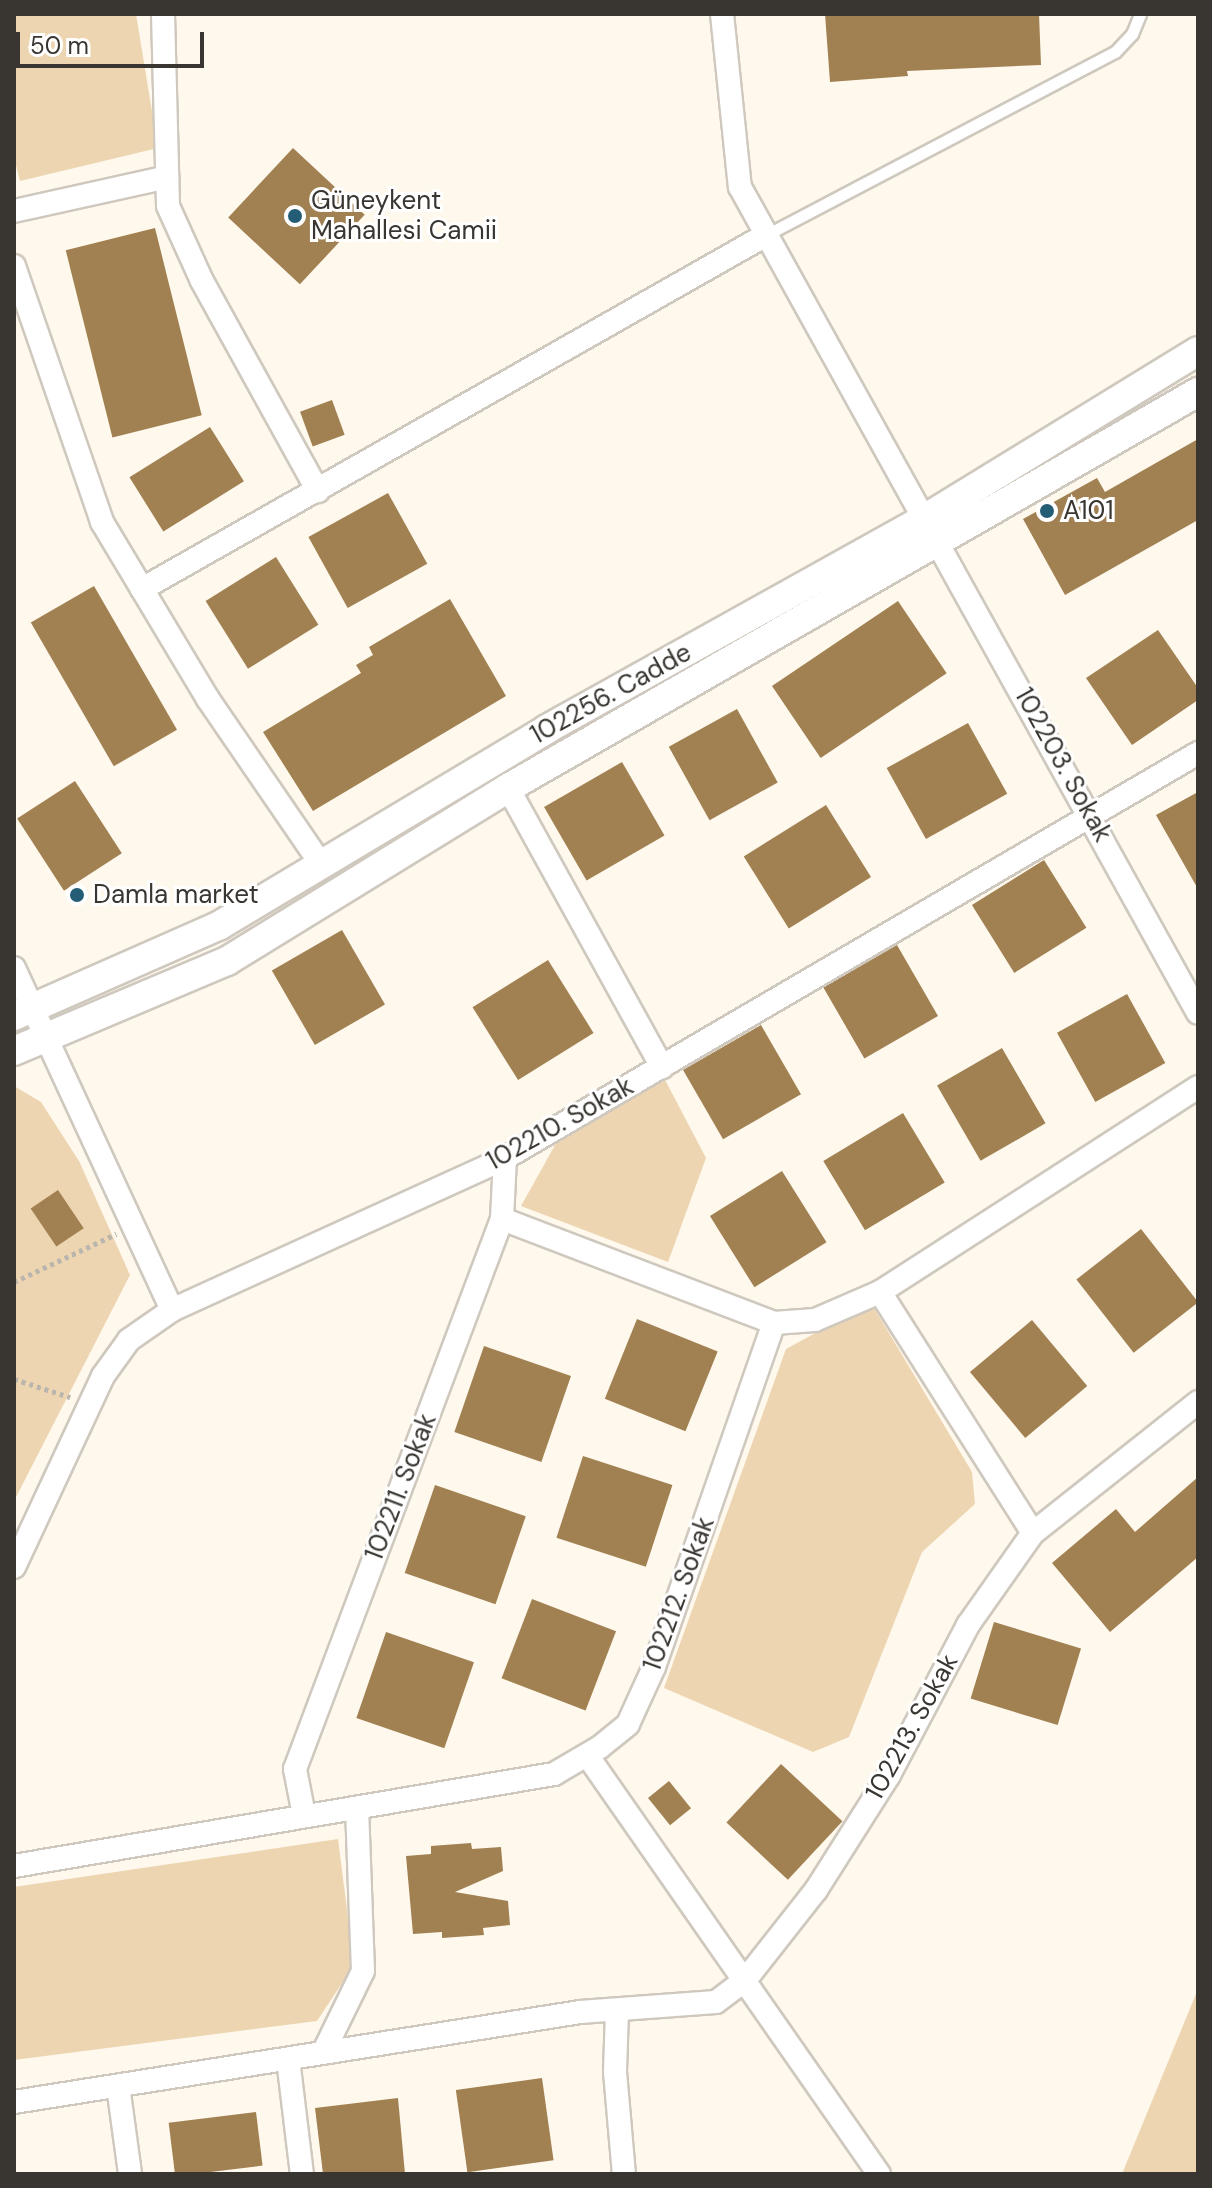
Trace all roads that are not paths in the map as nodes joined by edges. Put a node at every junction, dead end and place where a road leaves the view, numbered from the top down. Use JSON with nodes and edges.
{"nodes":[{"id":1,"x":163,"y":14,"type":"edge"},
{"id":2,"x":722,"y":14,"type":"edge"},
{"id":3,"x":1140,"y":14,"type":"edge"},
{"id":4,"x":167,"y":177,"type":"junction"},
{"id":5,"x":14,"y":211,"type":"edge"},
{"id":6,"x":766,"y":235,"type":"junction"},
{"id":7,"x":14,"y":266,"type":"edge"},
{"id":8,"x":1198,"y":351,"type":"edge"},
{"id":9,"x":1198,"y":392,"type":"edge"},
{"id":10,"x":318,"y":491,"type":"junction"},
{"id":11,"x":924,"y":519,"type":"junction"},
{"id":12,"x":939,"y":545,"type":"junction"},
{"id":13,"x":142,"y":589,"type":"junction"},
{"id":14,"x":1198,"y":753,"type":"edge"},
{"id":15,"x":508,"y":788,"type":"junction"},
{"id":16,"x":1091,"y":814,"type":"junction"},
{"id":17,"x":321,"y":864,"type":"junction"},
{"id":18,"x":14,"y":968,"type":"edge"},
{"id":19,"x":24,"y":1012,"type":"edge"},
{"id":20,"x":1198,"y":1013,"type":"edge"},
{"id":21,"x":47,"y":1038,"type":"junction"},
{"id":22,"x":14,"y":1051,"type":"edge"},
{"id":23,"x":662,"y":1067,"type":"junction"},
{"id":24,"x":1198,"y":1087,"type":"edge"},
{"id":25,"x":505,"y":1158,"type":"junction"},
{"id":26,"x":502,"y":1219,"type":"junction"},
{"id":27,"x":880,"y":1292,"type":"junction"},
{"id":28,"x":172,"y":1310,"type":"junction"},
{"id":29,"x":774,"y":1323,"type":"junction"},
{"id":30,"x":1198,"y":1402,"type":"edge"},
{"id":31,"x":1033,"y":1533,"type":"junction"},
{"id":32,"x":14,"y":1567,"type":"edge"},
{"id":33,"x":587,"y":1755,"type":"junction"},
{"id":34,"x":357,"y":1811,"type":"junction"},
{"id":35,"x":304,"y":1815,"type":"junction"},
{"id":36,"x":14,"y":1866,"type":"edge"},
{"id":37,"x":746,"y":1979,"type":"junction"},
{"id":38,"x":617,"y":2011,"type":"junction"},
{"id":39,"x":323,"y":2053,"type":"junction"},
{"id":40,"x":288,"y":2059,"type":"junction"},
{"id":41,"x":118,"y":2086,"type":"junction"},
{"id":42,"x":14,"y":2102,"type":"edge"},
{"id":43,"x":130,"y":2174,"type":"edge"},
{"id":44,"x":302,"y":2174,"type":"edge"},
{"id":45,"x":624,"y":2174,"type":"edge"},
{"id":46,"x":879,"y":2174,"type":"edge"}],
"edges":[{"from":1,"to":4,"type":"street"},
{"from":2,"to":6,"type":"street","name":"102203. Sokak"},
{"from":3,"to":6,"type":"lane"},
{"from":4,"to":5,"type":"street"},
{"from":4,"to":10,"type":"street"},
{"from":6,"to":10,"type":"street"},
{"from":6,"to":11,"type":"street","name":"102203. Sokak"},
{"from":7,"to":13,"type":"street"},
{"from":8,"to":11,"type":"street","name":"102256. Cadde"},
{"from":9,"to":12,"type":"street","name":"102256. Cadde"},
{"from":10,"to":13,"type":"street"},
{"from":11,"to":12,"type":"street","name":"102203. Sokak"},
{"from":11,"to":17,"type":"street","name":"102256. Cadde"},
{"from":12,"to":15,"type":"street","name":"102256. Cadde"},
{"from":12,"to":16,"type":"street","name":"102203. Sokak"},
{"from":13,"to":17,"type":"street"},
{"from":14,"to":16,"type":"street","name":"102210. Sokak"},
{"from":15,"to":21,"type":"street","name":"102256. Cadde"},
{"from":15,"to":23,"type":"street"},
{"from":16,"to":20,"type":"street","name":"102203. Sokak"},
{"from":16,"to":23,"type":"street","name":"102210. Sokak"},
{"from":17,"to":19,"type":"street","name":"102256. Cadde"},
{"from":18,"to":19,"type":"street"},
{"from":19,"to":21,"type":"street"},
{"from":21,"to":22,"type":"street","name":"102256. Cadde"},
{"from":21,"to":28,"type":"street"},
{"from":23,"to":25,"type":"street","name":"102210. Sokak"},
{"from":24,"to":27,"type":"street"},
{"from":25,"to":26,"type":"street","name":"102211. Sokak"},
{"from":25,"to":28,"type":"street","name":"102210. Sokak"},
{"from":26,"to":29,"type":"street"},
{"from":26,"to":35,"type":"street","name":"102211. Sokak"},
{"from":27,"to":29,"type":"street"},
{"from":27,"to":31,"type":"street"},
{"from":28,"to":32,"type":"street","name":"102210. Sokak"},
{"from":29,"to":33,"type":"street","name":"102212. Sokak"},
{"from":30,"to":31,"type":"street","name":"102213. Sokak"},
{"from":31,"to":37,"type":"street","name":"102213. Sokak"},
{"from":33,"to":34,"type":"street","name":"102212. Sokak"},
{"from":33,"to":37,"type":"street"},
{"from":34,"to":35,"type":"street","name":"102212. Sokak"},
{"from":34,"to":39,"type":"street"},
{"from":35,"to":36,"type":"street","name":"102212. Sokak"},
{"from":37,"to":38,"type":"street","name":"102213. Sokak"},
{"from":37,"to":46,"type":"street"},
{"from":38,"to":39,"type":"street","name":"102213. Sokak"},
{"from":38,"to":45,"type":"street"},
{"from":39,"to":40,"type":"street","name":"102213. Sokak"},
{"from":40,"to":41,"type":"street","name":"102213. Sokak"},
{"from":40,"to":44,"type":"street"},
{"from":41,"to":42,"type":"street","name":"102213. Sokak"},
{"from":41,"to":43,"type":"street"}]}
